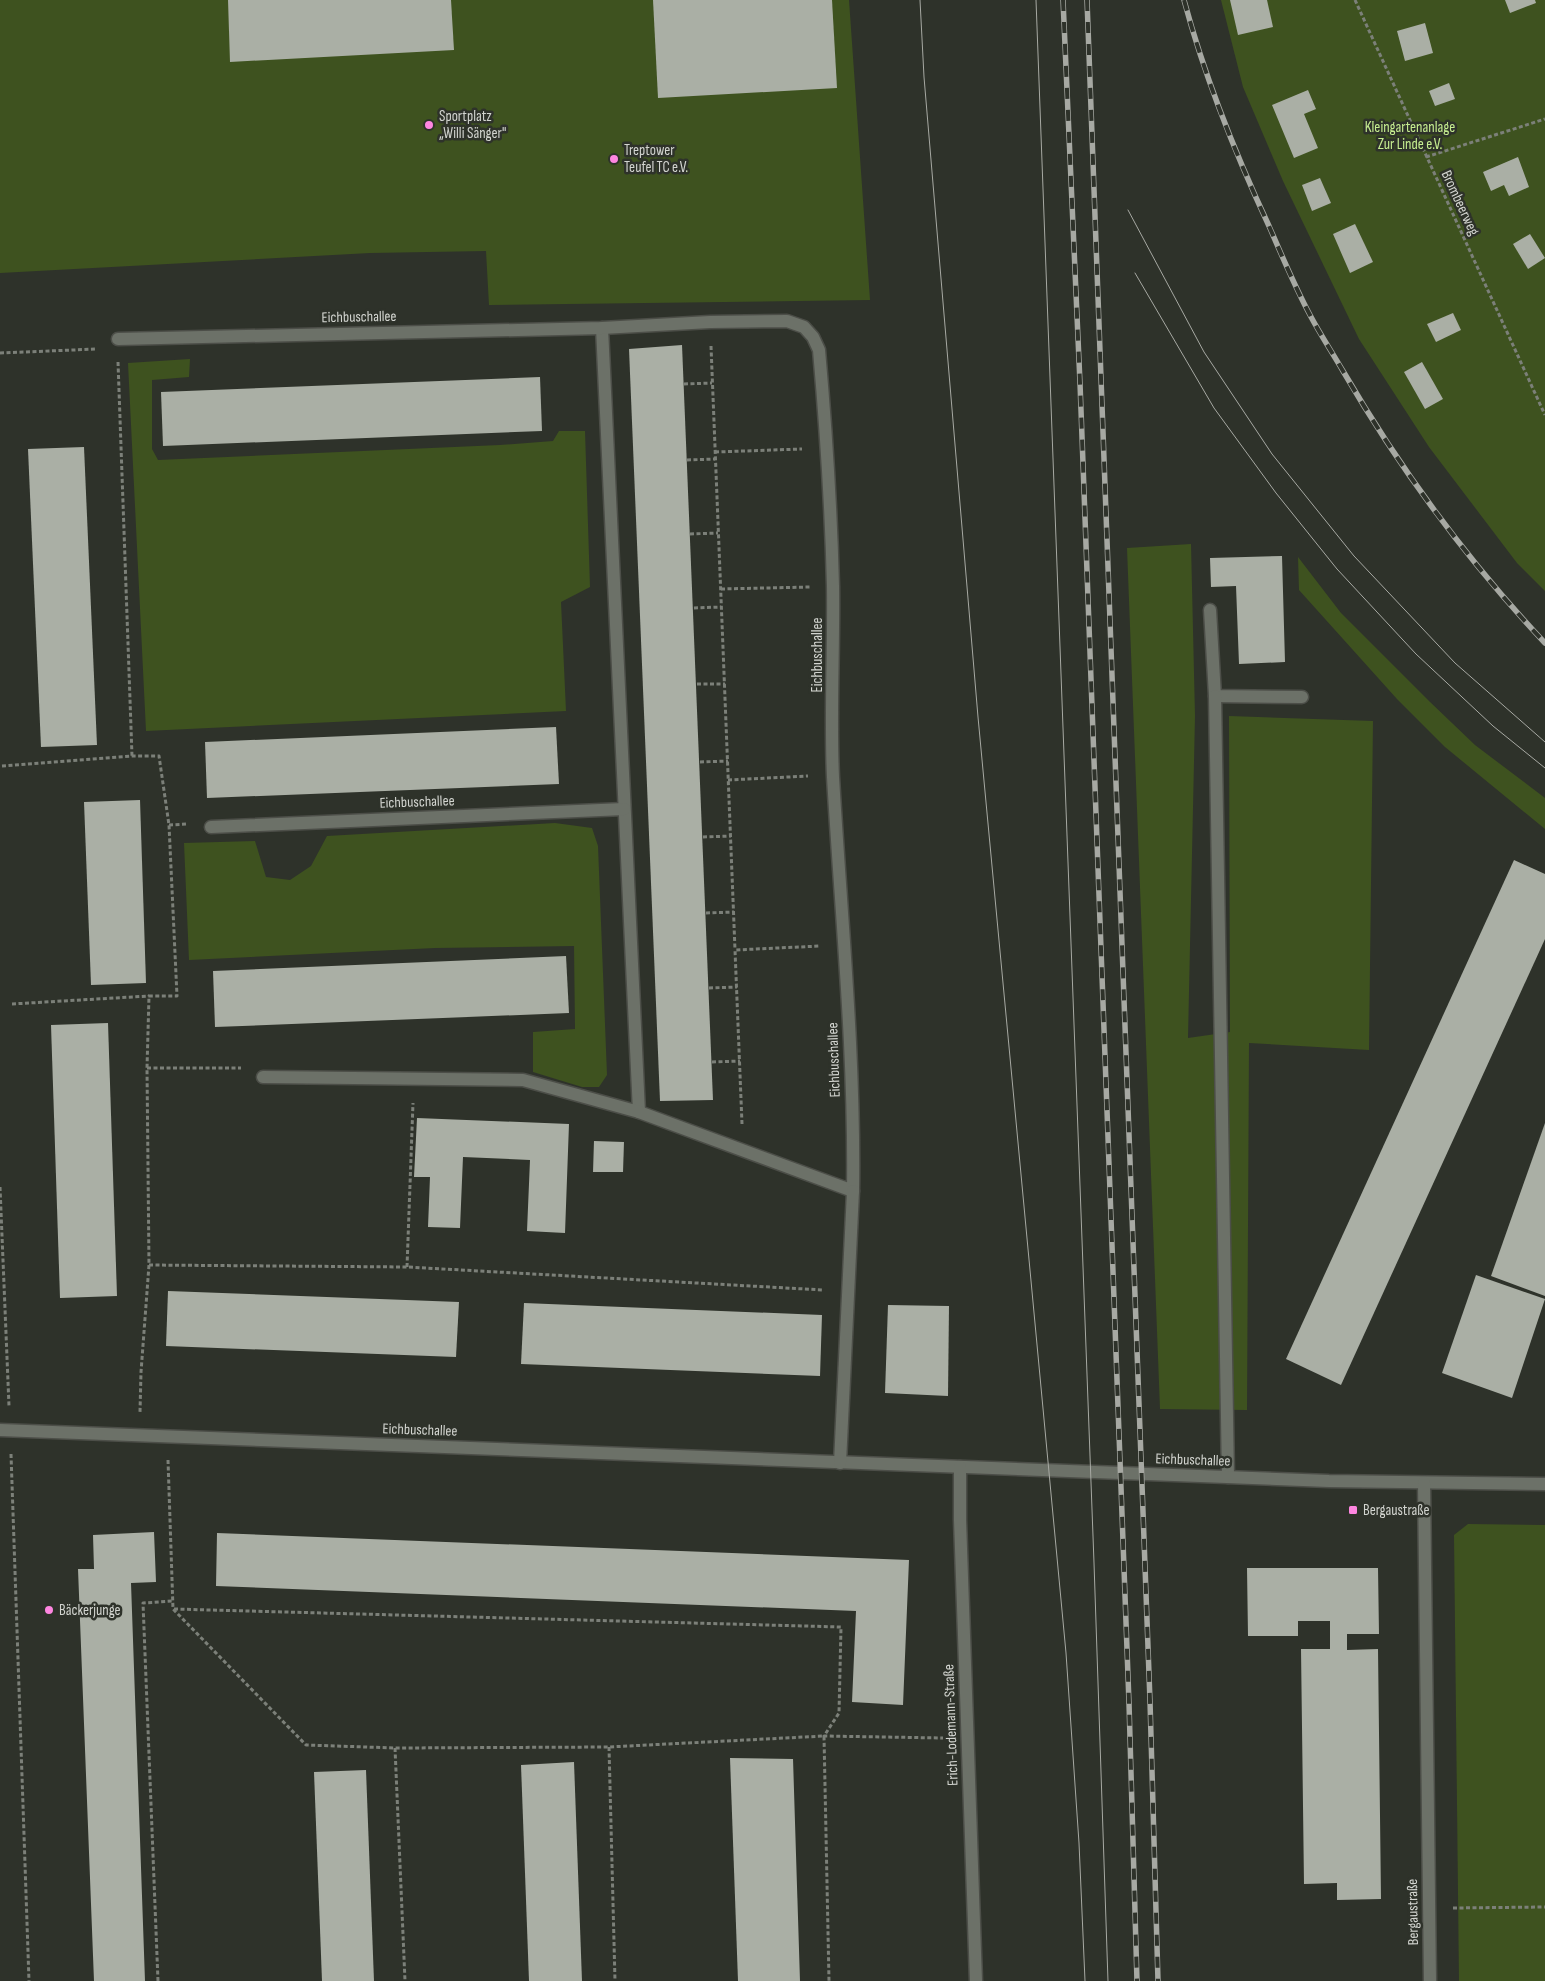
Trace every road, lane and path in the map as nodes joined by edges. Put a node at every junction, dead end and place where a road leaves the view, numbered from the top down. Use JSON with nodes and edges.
{"nodes":[{"id":1,"x":1355,"y":0,"type":"edge"},
{"id":2,"x":1545,"y":119,"type":"edge"},
{"id":3,"x":1426,"y":158,"type":"junction"},
{"id":4,"x":710,"y":322,"type":"junction"},
{"id":5,"x":602,"y":328,"type":"junction"},
{"id":6,"x":118,"y":340,"type":"junction"},
{"id":7,"x":0,"y":353,"type":"edge"},
{"id":8,"x":712,"y":383,"type":"junction"},
{"id":9,"x":684,"y":384,"type":"dead end"},
{"id":10,"x":1545,"y":415,"type":"edge"},
{"id":11,"x":827,"y":449,"type":"junction"},
{"id":12,"x":715,"y":452,"type":"junction"},
{"id":13,"x":715,"y":459,"type":"junction"},
{"id":14,"x":688,"y":460,"type":"dead end"},
{"id":15,"x":718,"y":533,"type":"junction"},
{"id":16,"x":690,"y":534,"type":"dead end"},
{"id":17,"x":833,"y":586,"type":"junction"},
{"id":18,"x":721,"y":589,"type":"junction"},
{"id":19,"x":721,"y":607,"type":"junction"},
{"id":20,"x":694,"y":608,"type":"dead end"},
{"id":21,"x":1210,"y":610,"type":"dead end"},
{"id":22,"x":697,"y":684,"type":"dead end"},
{"id":23,"x":725,"y":684,"type":"junction"},
{"id":24,"x":1215,"y":696,"type":"junction"},
{"id":25,"x":1302,"y":697,"type":"dead end"},
{"id":26,"x":132,"y":756,"type":"junction"},
{"id":27,"x":728,"y":761,"type":"junction"},
{"id":28,"x":700,"y":762,"type":"dead end"},
{"id":29,"x":2,"y":766,"type":"dead end"},
{"id":30,"x":833,"y":775,"type":"junction"},
{"id":31,"x":728,"y":780,"type":"junction"},
{"id":32,"x":624,"y":810,"type":"junction"},
{"id":33,"x":211,"y":827,"type":"dead end"},
{"id":34,"x":731,"y":836,"type":"junction"},
{"id":35,"x":703,"y":837,"type":"dead end"},
{"id":36,"x":734,"y":912,"type":"junction"},
{"id":37,"x":706,"y":913,"type":"dead end"},
{"id":38,"x":846,"y":945,"type":"junction"},
{"id":39,"x":736,"y":950,"type":"junction"},
{"id":40,"x":737,"y":987,"type":"junction"},
{"id":41,"x":709,"y":988,"type":"dead end"},
{"id":42,"x":149,"y":996,"type":"junction"},
{"id":43,"x":12,"y":1004,"type":"dead end"},
{"id":44,"x":740,"y":1061,"type":"junction"},
{"id":45,"x":712,"y":1062,"type":"dead end"},
{"id":46,"x":147,"y":1068,"type":"junction"},
{"id":47,"x":263,"y":1077,"type":"joint"},
{"id":48,"x":414,"y":1078,"type":"junction"},
{"id":49,"x":639,"y":1112,"type":"junction"},
{"id":50,"x":743,"y":1149,"type":"junction"},
{"id":51,"x":0,"y":1187,"type":"edge"},
{"id":52,"x":853,"y":1191,"type":"junction"},
{"id":53,"x":148,"y":1265,"type":"junction"},
{"id":54,"x":407,"y":1267,"type":"junction"},
{"id":55,"x":849,"y":1292,"type":"junction"},
{"id":56,"x":5,"y":1430,"type":"edge"},
{"id":57,"x":139,"y":1435,"type":"junction"},
{"id":58,"x":167,"y":1436,"type":"junction"},
{"id":59,"x":840,"y":1462,"type":"junction"},
{"id":60,"x":960,"y":1467,"type":"junction"},
{"id":61,"x":1228,"y":1478,"type":"junction"},
{"id":62,"x":11,"y":1483,"type":"dead end"},
{"id":63,"x":1424,"y":1483,"type":"junction"},
{"id":64,"x":1545,"y":1484,"type":"edge"},
{"id":65,"x":173,"y":1601,"type":"junction"},
{"id":66,"x":173,"y":1609,"type":"junction"},
{"id":67,"x":824,"y":1736,"type":"junction"},
{"id":68,"x":968,"y":1738,"type":"junction"},
{"id":69,"x":609,"y":1747,"type":"junction"},
{"id":70,"x":395,"y":1748,"type":"junction"},
{"id":71,"x":1545,"y":1907,"type":"edge"},
{"id":72,"x":1430,"y":1908,"type":"junction"},
{"id":73,"x":29,"y":1981,"type":"edge"},
{"id":74,"x":158,"y":1981,"type":"edge"},
{"id":75,"x":406,"y":1981,"type":"edge"},
{"id":76,"x":615,"y":1981,"type":"edge"},
{"id":77,"x":829,"y":1981,"type":"edge"},
{"id":78,"x":976,"y":1981,"type":"edge"},
{"id":79,"x":1430,"y":1981,"type":"edge"}],
"edges":[{"from":1,"to":3,"type":"path","name":"Brombeerweg"},
{"from":2,"to":3,"type":"path"},
{"from":3,"to":10,"type":"path","name":"Brombeerweg"},
{"from":4,"to":5,"type":"street","name":"Eichbuschallee"},
{"from":4,"to":8,"type":"path"},
{"from":4,"to":11,"type":"street","name":"Eichbuschallee"},
{"from":5,"to":6,"type":"street","name":"Eichbuschallee"},
{"from":5,"to":32,"type":"street"},
{"from":6,"to":7,"type":"path"},
{"from":6,"to":26,"type":"path"},
{"from":8,"to":9,"type":"path"},
{"from":8,"to":12,"type":"path"},
{"from":11,"to":12,"type":"path"},
{"from":11,"to":17,"type":"street","name":"Eichbuschallee"},
{"from":12,"to":13,"type":"path"},
{"from":13,"to":14,"type":"path"},
{"from":13,"to":15,"type":"path"},
{"from":15,"to":16,"type":"path"},
{"from":15,"to":18,"type":"path"},
{"from":17,"to":18,"type":"path"},
{"from":17,"to":30,"type":"street","name":"Eichbuschallee"},
{"from":18,"to":19,"type":"path"},
{"from":19,"to":20,"type":"path"},
{"from":19,"to":23,"type":"path"},
{"from":21,"to":24,"type":"street"},
{"from":22,"to":23,"type":"path"},
{"from":23,"to":27,"type":"path"},
{"from":24,"to":25,"type":"street"},
{"from":24,"to":61,"type":"street"},
{"from":26,"to":29,"type":"path"},
{"from":26,"to":42,"type":"path"},
{"from":27,"to":28,"type":"path"},
{"from":27,"to":31,"type":"path"},
{"from":30,"to":31,"type":"path"},
{"from":30,"to":38,"type":"street","name":"Eichbuschallee"},
{"from":31,"to":34,"type":"path"},
{"from":32,"to":33,"type":"street","name":"Eichbuschallee"},
{"from":32,"to":49,"type":"street"},
{"from":34,"to":35,"type":"path"},
{"from":34,"to":36,"type":"path"},
{"from":36,"to":37,"type":"path"},
{"from":36,"to":39,"type":"path"},
{"from":38,"to":39,"type":"path"},
{"from":38,"to":52,"type":"street","name":"Eichbuschallee"},
{"from":39,"to":40,"type":"path"},
{"from":40,"to":41,"type":"path"},
{"from":40,"to":44,"type":"path"},
{"from":42,"to":43,"type":"path"},
{"from":42,"to":46,"type":"path"},
{"from":44,"to":45,"type":"path"},
{"from":44,"to":50,"type":"path"},
{"from":46,"to":47,"type":"path"},
{"from":46,"to":53,"type":"path"},
{"from":47,"to":48,"type":"street"},
{"from":48,"to":49,"type":"street"},
{"from":48,"to":54,"type":"path"},
{"from":49,"to":50,"type":"street"},
{"from":50,"to":52,"type":"street"},
{"from":51,"to":56,"type":"path"},
{"from":52,"to":55,"type":"street","name":"Eichbuschallee"},
{"from":53,"to":54,"type":"path"},
{"from":53,"to":57,"type":"path"},
{"from":54,"to":55,"type":"path"},
{"from":55,"to":59,"type":"street","name":"Eichbuschallee"},
{"from":56,"to":57,"type":"street","name":"Eichbuschallee"},
{"from":57,"to":58,"type":"street","name":"Eichbuschallee"},
{"from":58,"to":59,"type":"street","name":"Eichbuschallee"},
{"from":58,"to":65,"type":"path"},
{"from":59,"to":60,"type":"street","name":"Eichbuschallee"},
{"from":60,"to":61,"type":"street","name":"Eichbuschallee"},
{"from":60,"to":68,"type":"street","name":"Erich-Lodemann-Straße"},
{"from":61,"to":63,"type":"street","name":"Eichbuschallee"},
{"from":62,"to":73,"type":"path"},
{"from":63,"to":64,"type":"street","name":"Eichbuschallee"},
{"from":63,"to":72,"type":"street","name":"Bergaustraße"},
{"from":65,"to":66,"type":"path"},
{"from":65,"to":74,"type":"path"},
{"from":66,"to":67,"type":"path"},
{"from":66,"to":70,"type":"path"},
{"from":67,"to":68,"type":"path"},
{"from":67,"to":69,"type":"path"},
{"from":67,"to":77,"type":"path"},
{"from":68,"to":78,"type":"street","name":"Erich-Lodemann-Straße"},
{"from":69,"to":70,"type":"path"},
{"from":69,"to":76,"type":"path"},
{"from":70,"to":75,"type":"path"},
{"from":71,"to":72,"type":"path"},
{"from":72,"to":79,"type":"street","name":"Bergaustraße"}]}
